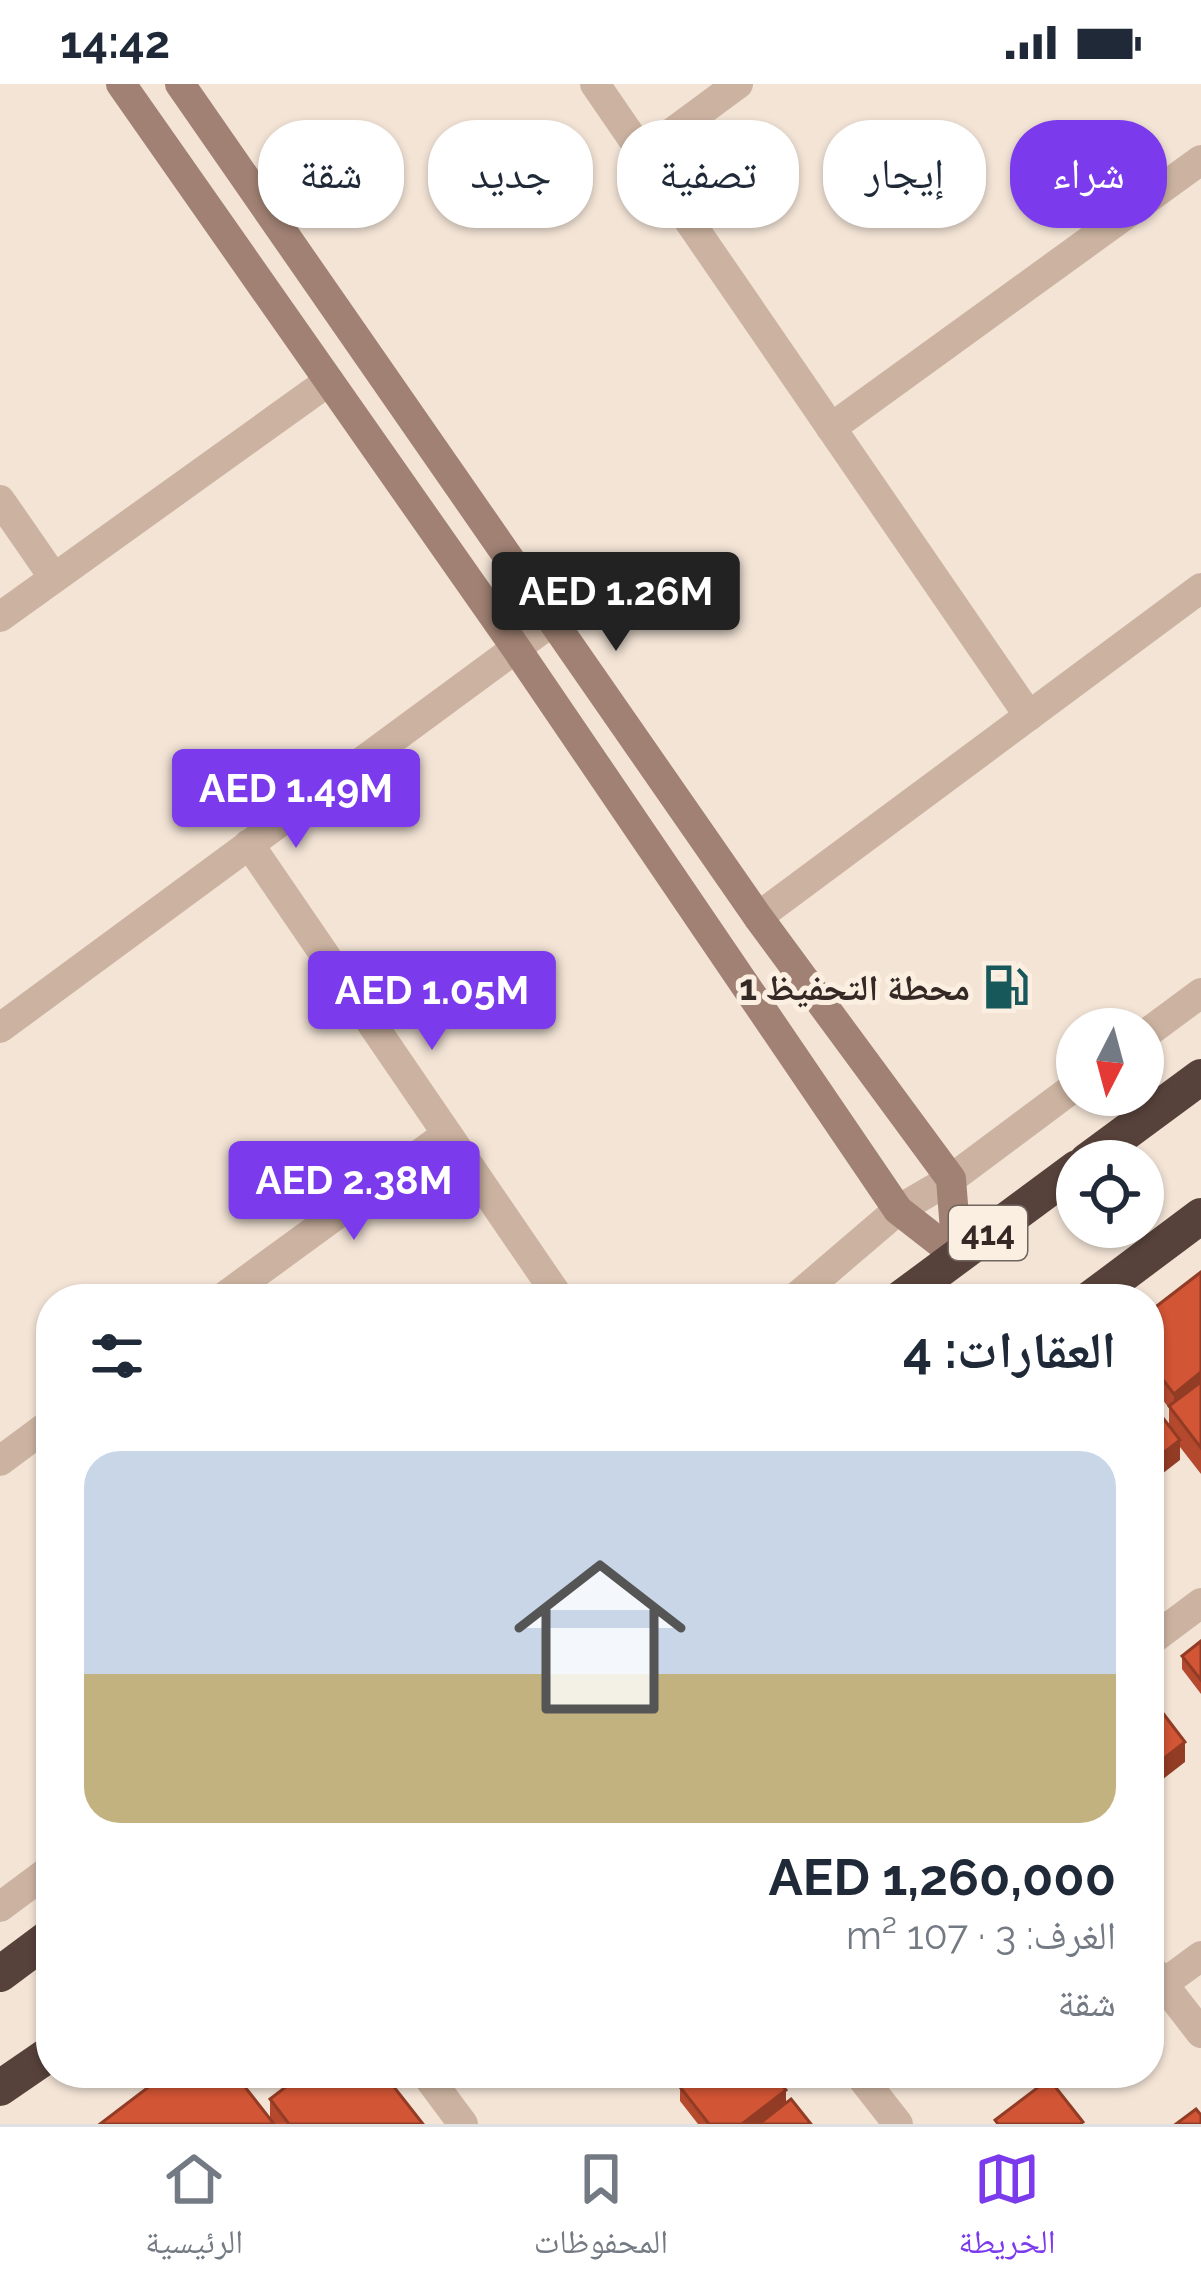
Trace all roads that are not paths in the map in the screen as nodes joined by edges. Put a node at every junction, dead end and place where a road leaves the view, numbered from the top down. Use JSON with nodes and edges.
{"nodes":[{"id":1,"x":122,"y":84,"type":"edge"},
{"id":2,"x":180,"y":84,"type":"edge"},
{"id":3,"x":595,"y":84,"type":"edge"},
{"id":4,"x":738,"y":84,"type":"edge"},
{"id":5,"x":620,"y":120,"type":"edge"},
{"id":6,"x":690,"y":120,"type":"edge"},
{"id":7,"x":1201,"y":160,"type":"edge"},
{"id":8,"x":695,"y":228,"type":"edge"},
{"id":9,"x":329,"y":381,"type":"junction"},
{"id":10,"x":831,"y":428,"type":"junction"},
{"id":11,"x":0,"y":500,"type":"edge"},
{"id":12,"x":54,"y":578,"type":"junction"},
{"id":13,"x":1201,"y":588,"type":"edge"},
{"id":14,"x":0,"y":617,"type":"edge"},
{"id":15,"x":553,"y":621,"type":"junction"},
{"id":16,"x":516,"y":648,"type":"junction"},
{"id":17,"x":1029,"y":716,"type":"junction"},
{"id":18,"x":250,"y":844,"type":"junction"},
{"id":19,"x":758,"y":917,"type":"junction"},
{"id":20,"x":1201,"y":993,"type":"edge"},
{"id":21,"x":1164,"y":1020,"type":"edge"},
{"id":22,"x":0,"y":1028,"type":"edge"},
{"id":23,"x":1201,"y":1077,"type":"edge"},
{"id":24,"x":1056,"y":1100,"type":"edge"},
{"id":25,"x":447,"y":1134,"type":"junction"},
{"id":26,"x":1116,"y":1140,"type":"edge"},
{"id":27,"x":951,"y":1178,"type":"junction"},
{"id":28,"x":1056,"y":1183,"type":"edge"},
{"id":29,"x":898,"y":1210,"type":"junction"},
{"id":30,"x":1201,"y":1216,"type":"edge"},
{"id":31,"x":957,"y":1256,"type":"junction"},
{"id":32,"x":242,"y":1284,"type":"edge"},
{"id":33,"x":550,"y":1284,"type":"edge"},
{"id":34,"x":812,"y":1284,"type":"edge"},
{"id":35,"x":920,"y":1284,"type":"edge"},
{"id":36,"x":1110,"y":1284,"type":"edge"},
{"id":37,"x":36,"y":1435,"type":"edge"},
{"id":38,"x":0,"y":1461,"type":"edge"},
{"id":39,"x":1201,"y":1603,"type":"edge"},
{"id":40,"x":1164,"y":1631,"type":"edge"},
{"id":41,"x":36,"y":1880,"type":"edge"},
{"id":42,"x":0,"y":1907,"type":"edge"},
{"id":43,"x":36,"y":1947,"type":"edge"},
{"id":44,"x":1201,"y":1956,"type":"edge"},
{"id":45,"x":1164,"y":1972,"type":"edge"},
{"id":46,"x":0,"y":1974,"type":"edge"},
{"id":47,"x":1164,"y":1985,"type":"edge"},
{"id":48,"x":1201,"y":2033,"type":"edge"},
{"id":49,"x":36,"y":2063,"type":"edge"},
{"id":50,"x":0,"y":2088,"type":"edge"},
{"id":51,"x":436,"y":2088,"type":"edge"},
{"id":52,"x":870,"y":2088,"type":"edge"},
{"id":53,"x":463,"y":2124,"type":"edge"},
{"id":54,"x":898,"y":2124,"type":"edge"}],
"edges":[{"from":1,"to":9,"type":"street"},
{"from":2,"to":15,"type":"street"},
{"from":3,"to":5,"type":"street"},
{"from":4,"to":6,"type":"street"},
{"from":7,"to":10,"type":"street"},
{"from":8,"to":10,"type":"street"},
{"from":9,"to":12,"type":"street"},
{"from":9,"to":16,"type":"street"},
{"from":10,"to":17,"type":"street"},
{"from":11,"to":12,"type":"street"},
{"from":12,"to":14,"type":"street"},
{"from":13,"to":17,"type":"street"},
{"from":15,"to":16,"type":"street"},
{"from":15,"to":19,"type":"street"},
{"from":16,"to":18,"type":"street"},
{"from":16,"to":29,"type":"street"},
{"from":17,"to":19,"type":"street"},
{"from":18,"to":22,"type":"street"},
{"from":18,"to":25,"type":"street"},
{"from":19,"to":27,"type":"street"},
{"from":20,"to":21,"type":"street"},
{"from":23,"to":26,"type":"highway"},
{"from":24,"to":27,"type":"street"},
{"from":25,"to":32,"type":"street"},
{"from":25,"to":33,"type":"street"},
{"from":27,"to":29,"type":"street"},
{"from":27,"to":31,"type":"street"},
{"from":28,"to":31,"type":"highway","number":"414"},
{"from":29,"to":31,"type":"street"},
{"from":29,"to":34,"type":"street"},
{"from":30,"to":36,"type":"highway"},
{"from":31,"to":35,"type":"highway","number":"414"},
{"from":37,"to":38,"type":"street"},
{"from":39,"to":40,"type":"street"},
{"from":41,"to":42,"type":"street"},
{"from":43,"to":46,"type":"highway"},
{"from":44,"to":45,"type":"street"},
{"from":47,"to":48,"type":"street"},
{"from":49,"to":50,"type":"highway"},
{"from":51,"to":53,"type":"street"},
{"from":52,"to":54,"type":"street"}]}
